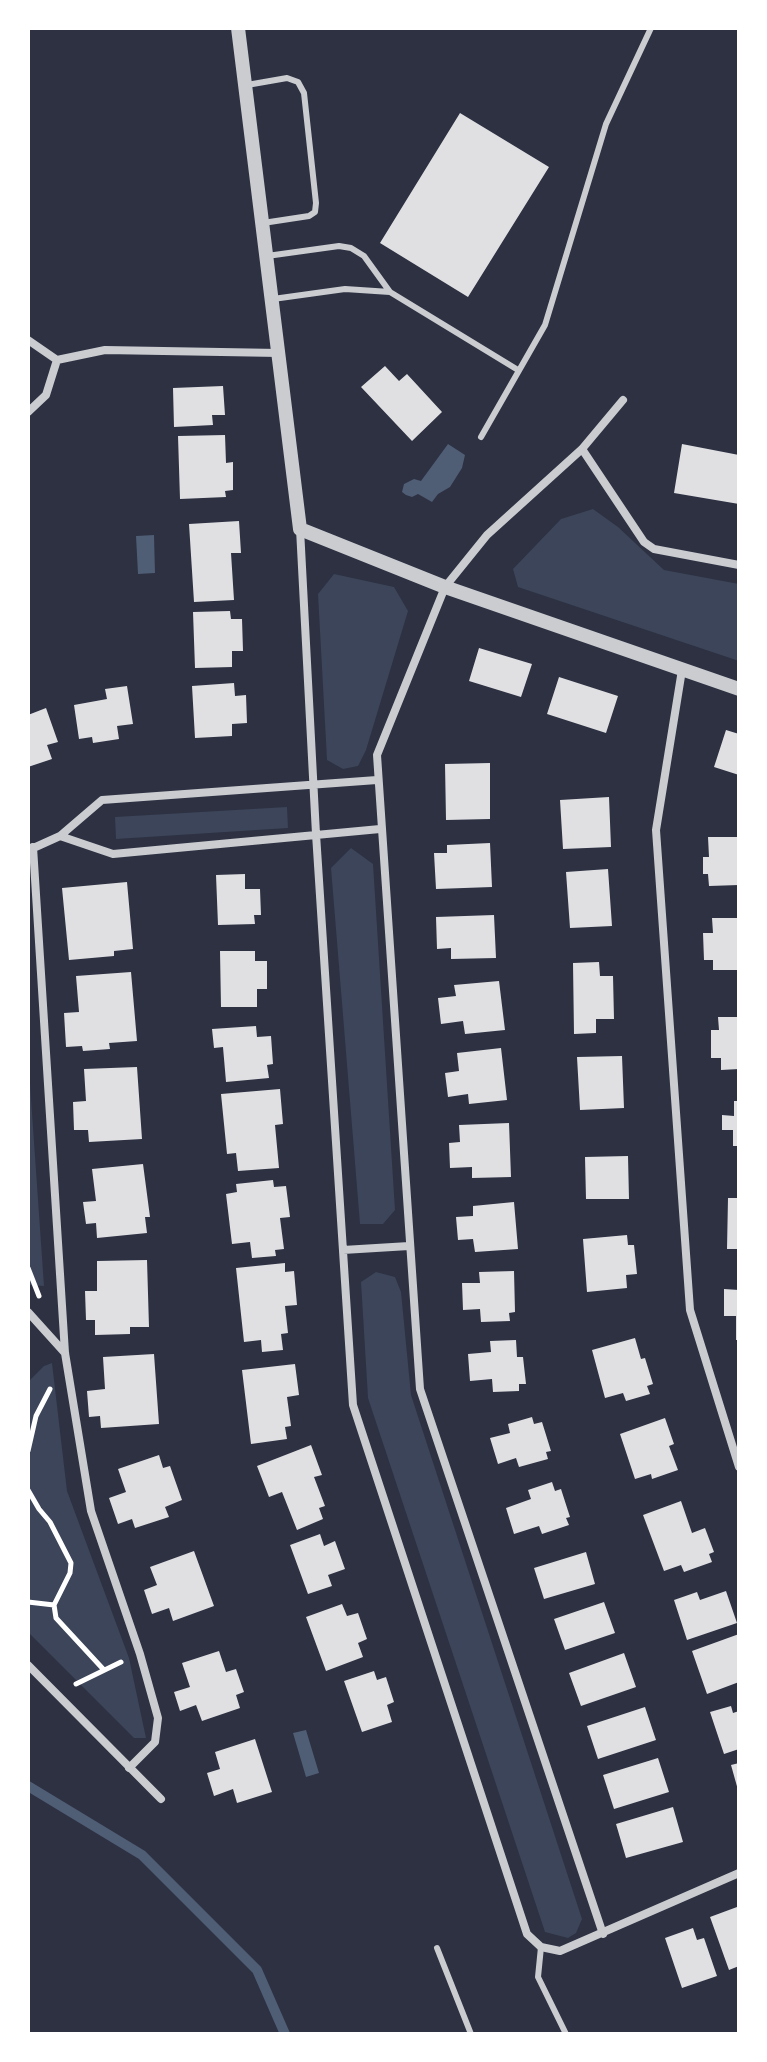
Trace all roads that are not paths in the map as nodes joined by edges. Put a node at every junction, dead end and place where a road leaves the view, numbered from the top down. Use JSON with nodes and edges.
{"nodes":[{"id":1,"x":238,"y":28,"type":"edge"},
{"id":2,"x":651,"y":28,"type":"edge"},
{"id":3,"x":247,"y":85,"type":"junction"},
{"id":4,"x":263,"y":223,"type":"junction"},
{"id":5,"x":267,"y":256,"type":"junction"},
{"id":6,"x":390,"y":292,"type":"junction"},
{"id":7,"x":273,"y":299,"type":"junction"},
{"id":8,"x":28,"y":340,"type":"edge"},
{"id":9,"x":279,"y":353,"type":"junction"},
{"id":10,"x":57,"y":360,"type":"junction"},
{"id":11,"x":518,"y":370,"type":"junction"},
{"id":12,"x":623,"y":400,"type":"dead end"},
{"id":13,"x":28,"y":412,"type":"edge"},
{"id":14,"x":481,"y":437,"type":"dead end"},
{"id":15,"x":582,"y":449,"type":"junction"},
{"id":16,"x":300,"y":529,"type":"junction"},
{"id":17,"x":739,"y":565,"type":"edge"},
{"id":18,"x":445,"y":587,"type":"junction"},
{"id":19,"x":682,"y":670,"type":"junction"},
{"id":20,"x":739,"y":689,"type":"edge"},
{"id":21,"x":377,"y":780,"type":"junction"},
{"id":22,"x":314,"y":785,"type":"junction"},
{"id":23,"x":380,"y":829,"type":"junction"},
{"id":24,"x":316,"y":834,"type":"junction"},
{"id":25,"x":60,"y":836,"type":"junction"},
{"id":26,"x":31,"y":849,"type":"edge"},
{"id":27,"x":409,"y":1246,"type":"junction"},
{"id":28,"x":343,"y":1250,"type":"junction"},
{"id":29,"x":28,"y":1312,"type":"edge"},
{"id":30,"x":65,"y":1353,"type":"junction"},
{"id":31,"x":739,"y":1467,"type":"edge"},
{"id":32,"x":28,"y":1665,"type":"edge"},
{"id":33,"x":129,"y":1768,"type":"junction"},
{"id":34,"x":161,"y":1799,"type":"dead end"},
{"id":35,"x":739,"y":1873,"type":"edge"},
{"id":36,"x":603,"y":1934,"type":"junction"},
{"id":37,"x":541,"y":1947,"type":"junction"},
{"id":38,"x":437,"y":1948,"type":"dead end"},
{"id":39,"x":471,"y":2034,"type":"edge"},
{"id":40,"x":566,"y":2034,"type":"edge"}],
"edges":[{"from":1,"to":3,"type":"street"},
{"from":2,"to":11,"type":"lane"},
{"from":3,"to":4,"type":"street"},
{"from":3,"to":4,"type":"lane"},
{"from":4,"to":5,"type":"street"},
{"from":5,"to":6,"type":"lane"},
{"from":5,"to":7,"type":"street"},
{"from":6,"to":7,"type":"lane"},
{"from":6,"to":11,"type":"lane"},
{"from":7,"to":9,"type":"street"},
{"from":8,"to":10,"type":"street"},
{"from":9,"to":10,"type":"street"},
{"from":9,"to":16,"type":"street"},
{"from":10,"to":13,"type":"street"},
{"from":11,"to":14,"type":"lane"},
{"from":12,"to":15,"type":"street"},
{"from":15,"to":17,"type":"street"},
{"from":15,"to":18,"type":"street"},
{"from":16,"to":18,"type":"street"},
{"from":16,"to":22,"type":"street"},
{"from":18,"to":19,"type":"street"},
{"from":18,"to":21,"type":"street"},
{"from":19,"to":20,"type":"street"},
{"from":19,"to":31,"type":"street"},
{"from":21,"to":22,"type":"street"},
{"from":21,"to":23,"type":"street"},
{"from":22,"to":24,"type":"street"},
{"from":22,"to":25,"type":"street"},
{"from":23,"to":24,"type":"street"},
{"from":23,"to":27,"type":"street"},
{"from":24,"to":25,"type":"street"},
{"from":24,"to":28,"type":"street"},
{"from":25,"to":26,"type":"street"},
{"from":26,"to":30,"type":"street"},
{"from":27,"to":28,"type":"street"},
{"from":27,"to":36,"type":"street"},
{"from":28,"to":37,"type":"street"},
{"from":29,"to":30,"type":"street"},
{"from":30,"to":33,"type":"street"},
{"from":32,"to":33,"type":"street"},
{"from":33,"to":34,"type":"street"},
{"from":35,"to":36,"type":"street"},
{"from":36,"to":37,"type":"street"},
{"from":37,"to":40,"type":"lane"},
{"from":38,"to":39,"type":"lane"}]}
